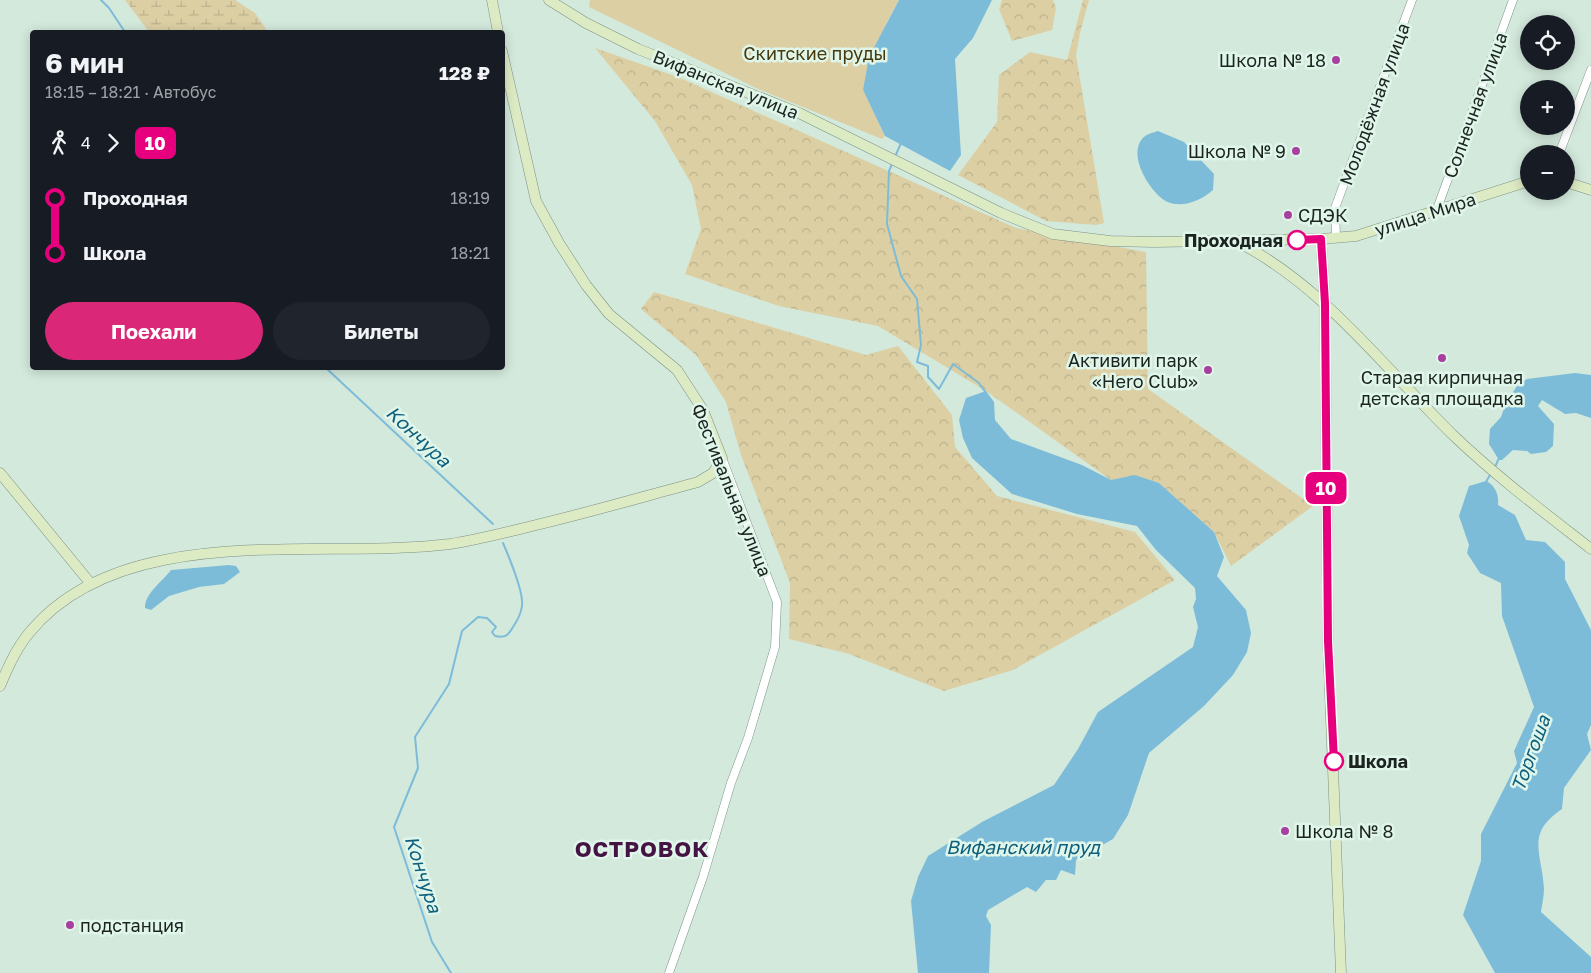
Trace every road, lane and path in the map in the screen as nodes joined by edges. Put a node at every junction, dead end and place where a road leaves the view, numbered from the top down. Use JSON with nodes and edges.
{"nodes":[{"id":1,"x":549,"y":0,"type":"edge"},
{"id":2,"x":1412,"y":0,"type":"edge"},
{"id":3,"x":1514,"y":0,"type":"edge"},
{"id":4,"x":491,"y":2,"type":"edge"},
{"id":5,"x":498,"y":30,"type":"edge"},
{"id":6,"x":505,"y":64,"type":"edge"},
{"id":7,"x":1591,"y":70,"type":"edge"},
{"id":8,"x":1562,"y":145,"type":"edge"},
{"id":9,"x":1520,"y":184,"type":"edge"},
{"id":10,"x":1575,"y":185,"type":"edge"},
{"id":11,"x":1591,"y":190,"type":"edge"},
{"id":12,"x":1437,"y":209,"type":"junction"},
{"id":13,"x":1336,"y":238,"type":"junction"},
{"id":14,"x":1321,"y":239,"type":"junction"},
{"id":15,"x":1237,"y":241,"type":"junction"},
{"id":16,"x":1325,"y":303,"type":"junction"},
{"id":17,"x":722,"y":458,"type":"junction"},
{"id":18,"x":0,"y":473,"type":"edge"},
{"id":19,"x":1591,"y":550,"type":"edge"},
{"id":20,"x":91,"y":584,"type":"junction"},
{"id":21,"x":0,"y":686,"type":"edge"},
{"id":22,"x":670,"y":973,"type":"edge"},
{"id":23,"x":1341,"y":973,"type":"edge"}],
"edges":[{"from":1,"to":15,"type":"main road","name":"Вифанская улица"},
{"from":2,"to":13,"type":"street","name":"Молодёжная улица"},
{"from":3,"to":12,"type":"street","name":"Солнечная улица"},
{"from":4,"to":5,"type":"main road"},
{"from":6,"to":17,"type":"main road","name":"Фестивальная улица"},
{"from":7,"to":8,"type":"street"},
{"from":9,"to":12,"type":"main road","name":"улица Мира"},
{"from":10,"to":11,"type":"main road"},
{"from":12,"to":13,"type":"main road","name":"улица Мира"},
{"from":13,"to":14,"type":"main road","name":"улица Мира"},
{"from":14,"to":15,"type":"main road","name":"улица Мира"},
{"from":14,"to":16,"type":"main road"},
{"from":15,"to":16,"type":"main road"},
{"from":16,"to":19,"type":"main road"},
{"from":16,"to":23,"type":"main road"},
{"from":17,"to":20,"type":"main road"},
{"from":17,"to":22,"type":"street","name":"Фестивальная улица"},
{"from":18,"to":20,"type":"main road"},
{"from":20,"to":21,"type":"main road"}]}
